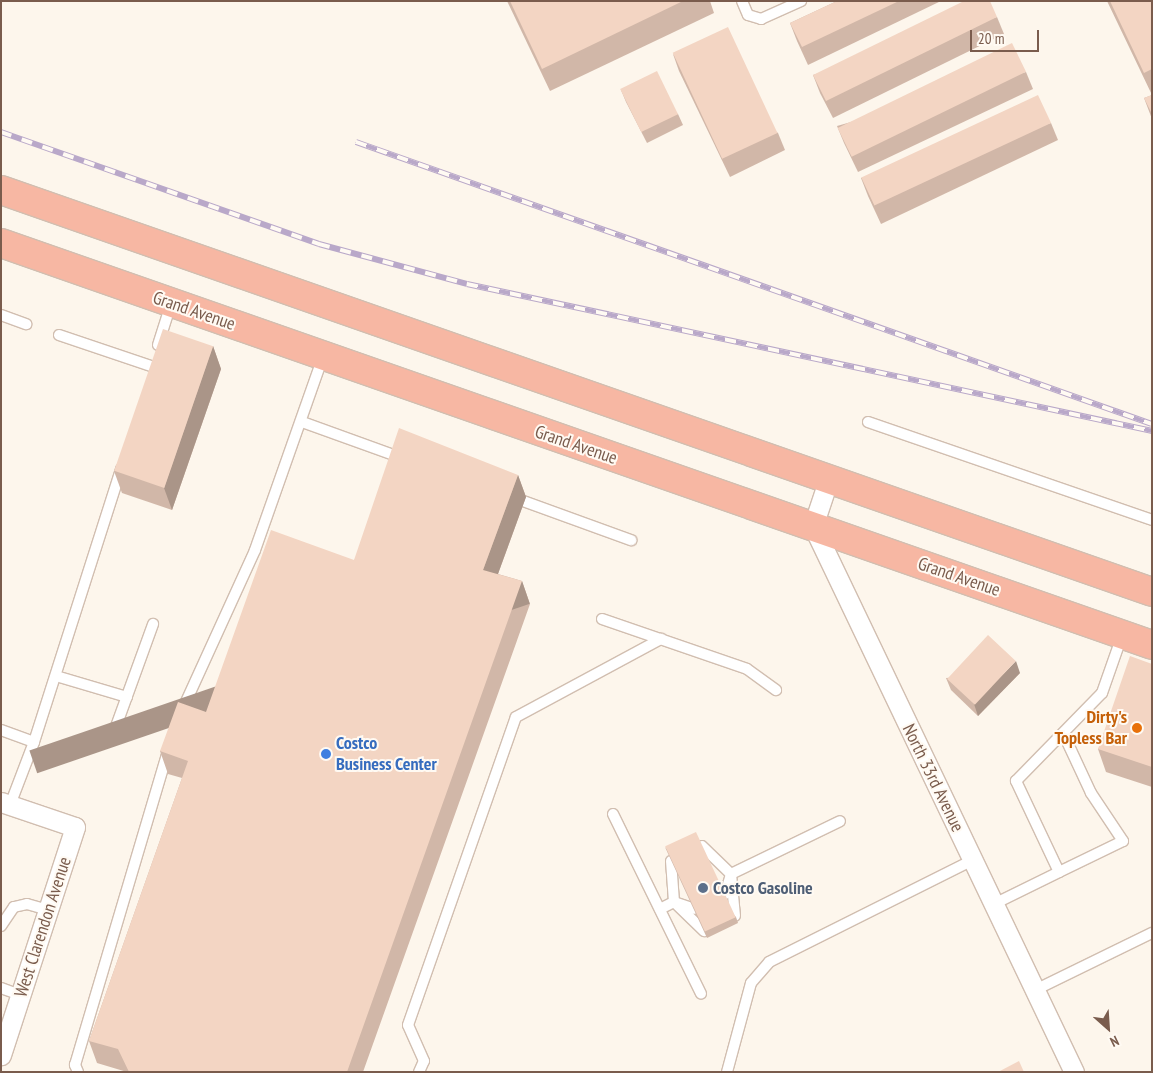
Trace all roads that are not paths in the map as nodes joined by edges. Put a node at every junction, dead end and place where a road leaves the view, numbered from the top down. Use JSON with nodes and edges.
{"nodes":[{"id":1,"x":742,"y":1,"type":"edge"},
{"id":2,"x":801,"y":1,"type":"edge"},
{"id":3,"x":1,"y":190,"type":"edge"},
{"id":4,"x":1,"y":243,"type":"edge"},
{"id":5,"x":172,"y":303,"type":"junction"},
{"id":6,"x":1,"y":315,"type":"edge"},
{"id":7,"x":26,"y":324,"type":"dead end"},
{"id":8,"x":59,"y":335,"type":"dead end"},
{"id":9,"x":323,"y":356,"type":"junction"},
{"id":10,"x":302,"y":422,"type":"junction"},
{"id":11,"x":868,"y":422,"type":"dead end"},
{"id":12,"x":125,"y":456,"type":"edge"},
{"id":13,"x":409,"y":460,"type":"edge"},
{"id":14,"x":828,"y":481,"type":"junction"},
{"id":15,"x":502,"y":493,"type":"edge"},
{"id":16,"x":1152,"y":520,"type":"edge"},
{"id":17,"x":813,"y":526,"type":"junction"},
{"id":18,"x":631,"y":540,"type":"dead end"},
{"id":19,"x":1152,"y":592,"type":"edge"},
{"id":20,"x":602,"y":619,"type":"dead end"},
{"id":21,"x":153,"y":624,"type":"dead end"},
{"id":22,"x":1122,"y":635,"type":"junction"},
{"id":23,"x":662,"y":639,"type":"junction"},
{"id":24,"x":1152,"y":646,"type":"edge"},
{"id":25,"x":56,"y":676,"type":"junction"},
{"id":26,"x":776,"y":690,"type":"dead end"},
{"id":27,"x":127,"y":697,"type":"junction"},
{"id":28,"x":176,"y":726,"type":"edge"},
{"id":29,"x":1,"y":730,"type":"edge"},
{"id":30,"x":114,"y":732,"type":"dead end"},
{"id":31,"x":1063,"y":733,"type":"junction"},
{"id":32,"x":34,"y":742,"type":"junction"},
{"id":33,"x":170,"y":745,"type":"edge"},
{"id":34,"x":6,"y":804,"type":"edge"},
{"id":35,"x":614,"y":814,"type":"dead end"},
{"id":36,"x":840,"y":822,"type":"dead end"},
{"id":37,"x":702,"y":846,"type":"edge"},
{"id":38,"x":973,"y":860,"type":"junction"},
{"id":39,"x":671,"y":861,"type":"edge"},
{"id":40,"x":710,"y":865,"type":"edge"},
{"id":41,"x":1059,"y":872,"type":"junction"},
{"id":42,"x":731,"y":874,"type":"junction"},
{"id":43,"x":679,"y":880,"type":"edge"},
{"id":44,"x":725,"y":894,"type":"edge"},
{"id":45,"x":674,"y":902,"type":"junction"},
{"id":46,"x":994,"y":904,"type":"junction"},
{"id":47,"x":660,"y":909,"type":"junction"},
{"id":48,"x":694,"y":909,"type":"edge"},
{"id":49,"x":48,"y":910,"type":"junction"},
{"id":50,"x":735,"y":916,"type":"edge"},
{"id":51,"x":1,"y":926,"type":"edge"},
{"id":52,"x":704,"y":931,"type":"edge"},
{"id":53,"x":1152,"y":933,"type":"edge"},
{"id":54,"x":1,"y":988,"type":"edge"},
{"id":55,"x":1035,"y":990,"type":"junction"},
{"id":56,"x":701,"y":994,"type":"dead end"},
{"id":57,"x":20,"y":995,"type":"junction"},
{"id":58,"x":1,"y":1055,"type":"edge"},
{"id":59,"x":78,"y":1072,"type":"edge"},
{"id":60,"x":419,"y":1072,"type":"edge"},
{"id":61,"x":727,"y":1072,"type":"edge"},
{"id":62,"x":1074,"y":1072,"type":"edge"}],
"edges":[{"from":1,"to":2,"type":"lane"},
{"from":3,"to":14,"type":"highway"},
{"from":4,"to":5,"type":"highway","name":"Grand Avenue"},
{"from":5,"to":8,"type":"lane"},
{"from":5,"to":9,"type":"highway","name":"Grand Avenue"},
{"from":6,"to":7,"type":"lane"},
{"from":9,"to":10,"type":"lane"},
{"from":9,"to":17,"type":"highway","name":"Grand Avenue"},
{"from":10,"to":13,"type":"lane"},
{"from":10,"to":28,"type":"lane"},
{"from":11,"to":16,"type":"lane"},
{"from":12,"to":25,"type":"lane"},
{"from":14,"to":17,"type":"street"},
{"from":14,"to":19,"type":"highway"},
{"from":15,"to":18,"type":"lane"},
{"from":17,"to":22,"type":"highway","name":"Grand Avenue"},
{"from":17,"to":38,"type":"street","name":"North 33rd Avenue"},
{"from":20,"to":23,"type":"lane"},
{"from":21,"to":27,"type":"lane"},
{"from":22,"to":24,"type":"highway","name":"Grand Avenue"},
{"from":22,"to":31,"type":"lane"},
{"from":23,"to":26,"type":"lane"},
{"from":23,"to":60,"type":"lane"},
{"from":25,"to":27,"type":"lane"},
{"from":25,"to":32,"type":"lane"},
{"from":27,"to":30,"type":"lane"},
{"from":29,"to":32,"type":"lane"},
{"from":31,"to":41,"type":"lane"},
{"from":31,"to":41,"type":"lane"},
{"from":32,"to":34,"type":"lane"},
{"from":33,"to":59,"type":"lane"},
{"from":34,"to":49,"type":"street","name":"West Clarendon Avenue"},
{"from":35,"to":47,"type":"lane"},
{"from":36,"to":42,"type":"lane"},
{"from":37,"to":42,"type":"lane"},
{"from":38,"to":46,"type":"street","name":"North 33rd Avenue"},
{"from":38,"to":61,"type":"lane"},
{"from":39,"to":45,"type":"lane"},
{"from":40,"to":42,"type":"lane"},
{"from":41,"to":46,"type":"lane"},
{"from":42,"to":44,"type":"lane"},
{"from":42,"to":50,"type":"lane"},
{"from":43,"to":45,"type":"lane"},
{"from":45,"to":47,"type":"lane"},
{"from":45,"to":48,"type":"lane"},
{"from":45,"to":52,"type":"lane"},
{"from":46,"to":55,"type":"street","name":"North 33rd Avenue"},
{"from":47,"to":56,"type":"lane"},
{"from":49,"to":51,"type":"lane"},
{"from":49,"to":57,"type":"street","name":"West Clarendon Avenue"},
{"from":53,"to":55,"type":"lane"},
{"from":54,"to":57,"type":"lane"},
{"from":55,"to":62,"type":"street","name":"North 33rd Avenue"},
{"from":57,"to":58,"type":"street","name":"West Clarendon Avenue"}]}
